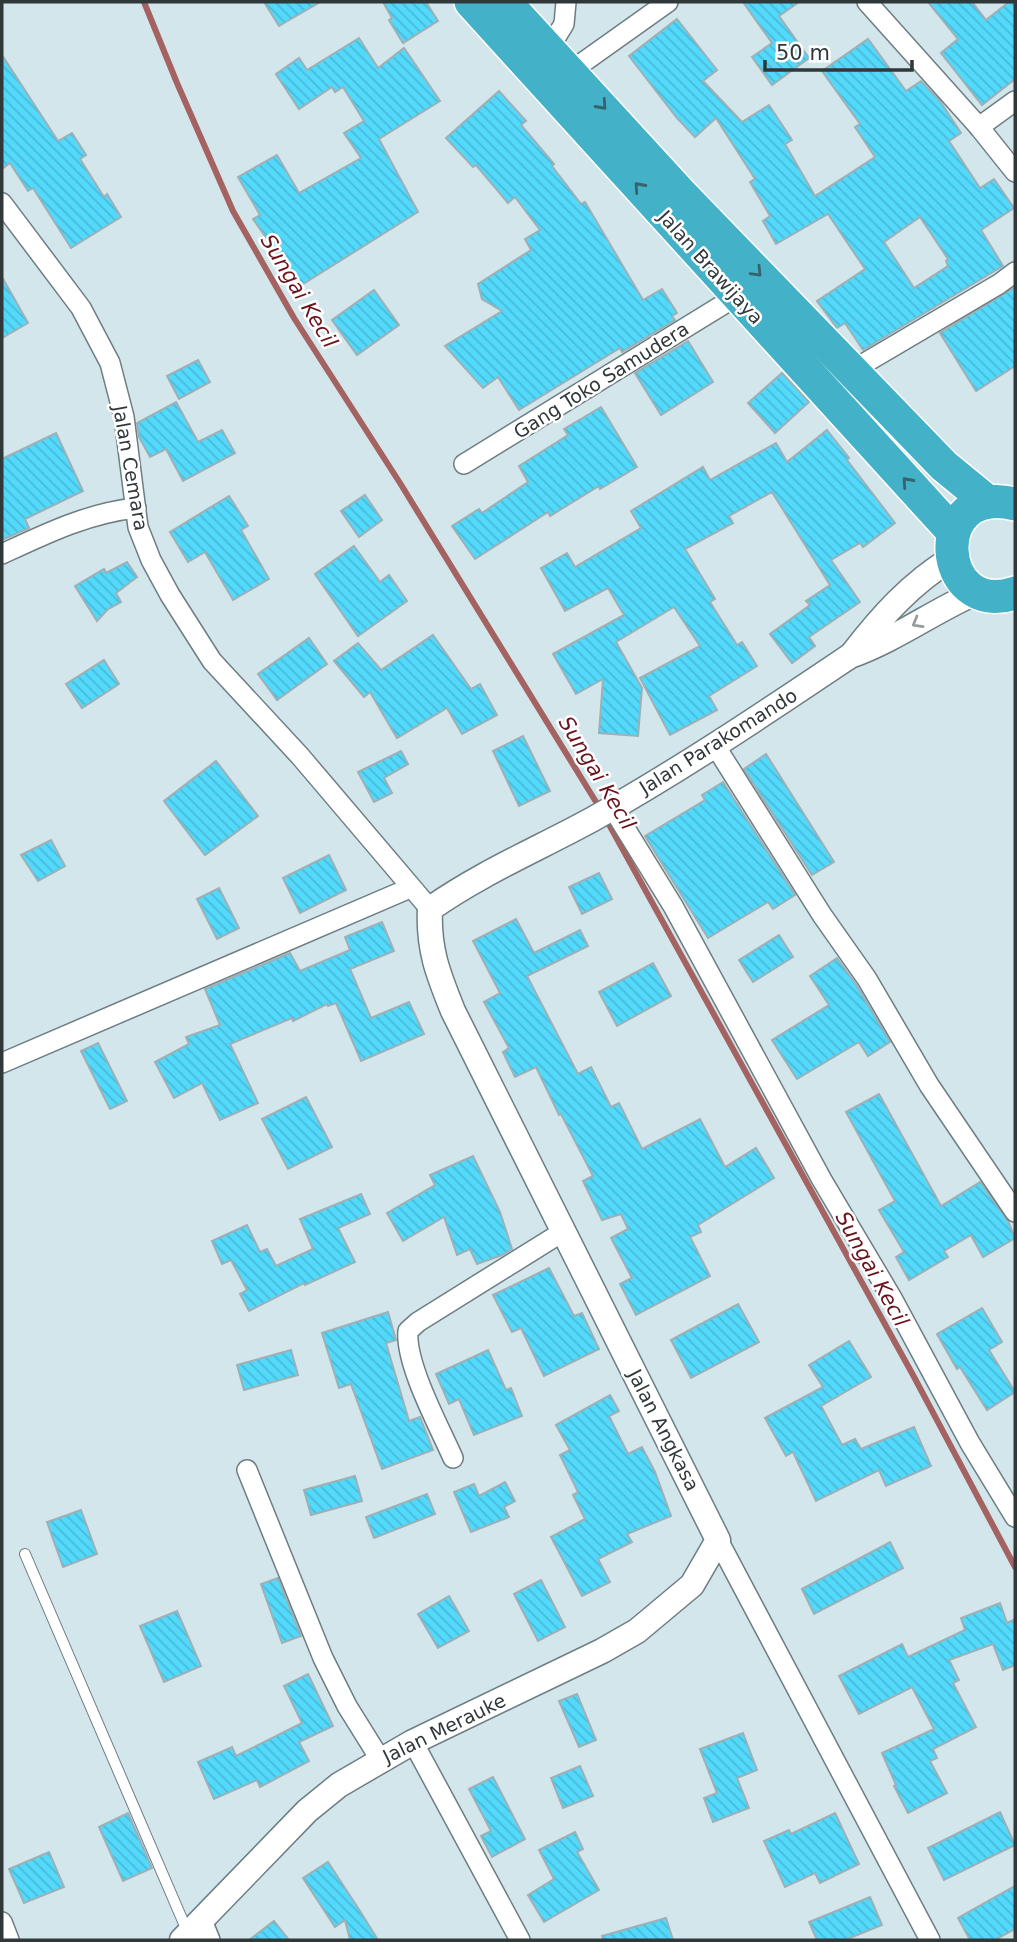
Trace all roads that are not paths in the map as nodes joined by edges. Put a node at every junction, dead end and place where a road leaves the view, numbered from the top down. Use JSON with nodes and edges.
{"nodes":[{"id":1,"x":471,"y":2,"type":"edge"},
{"id":2,"x":505,"y":2,"type":"edge"},
{"id":3,"x":566,"y":2,"type":"edge"},
{"id":4,"x":668,"y":2,"type":"edge"},
{"id":5,"x":867,"y":2,"type":"edge"},
{"id":6,"x":559,"y":61,"type":"junction"},
{"id":7,"x":1015,"y":102,"type":"edge"},
{"id":8,"x":979,"y":127,"type":"junction"},
{"id":9,"x":1015,"y":172,"type":"edge"},
{"id":10,"x":2,"y":203,"type":"edge"},
{"id":11,"x":1015,"y":272,"type":"edge"},
{"id":12,"x":737,"y":296,"type":"junction"},
{"id":13,"x":853,"y":370,"type":"junction"},
{"id":14,"x":464,"y":464,"type":"dead end"},
{"id":15,"x":1002,"y":503,"type":"edge"},
{"id":16,"x":136,"y":508,"type":"junction"},
{"id":17,"x":952,"y":545,"type":"junction"},
{"id":18,"x":2,"y":554,"type":"edge"},
{"id":19,"x":1004,"y":597,"type":"edge"},
{"id":20,"x":850,"y":656,"type":"junction"},
{"id":21,"x":716,"y":747,"type":"junction"},
{"id":22,"x":603,"y":813,"type":"junction"},
{"id":23,"x":411,"y":888,"type":"junction"},
{"id":24,"x":430,"y":909,"type":"junction"},
{"id":25,"x":2,"y":1063,"type":"edge"},
{"id":26,"x":1015,"y":1212,"type":"edge"},
{"id":27,"x":564,"y":1231,"type":"junction"},
{"id":28,"x":453,"y":1458,"type":"dead end"},
{"id":29,"x":247,"y":1469,"type":"dead end"},
{"id":30,"x":1015,"y":1517,"type":"edge"},
{"id":31,"x":718,"y":1540,"type":"junction"},
{"id":32,"x":25,"y":1554,"type":"dead end"},
{"id":33,"x":413,"y":1742,"type":"junction"},
{"id":34,"x":380,"y":1759,"type":"junction"},
{"id":35,"x":2,"y":1922,"type":"edge"},
{"id":36,"x":195,"y":1933,"type":"edge"},
{"id":37,"x":9,"y":1940,"type":"edge"},
{"id":38,"x":520,"y":1940,"type":"edge"},
{"id":39,"x":930,"y":1940,"type":"edge"}],
"edges":[{"from":12,"to":1,"type":"highway","name":"Jalan Brawijaya","one_way":true},
{"from":2,"to":6,"type":"highway","name":"Jalan Brawijaya"},
{"from":3,"to":6,"type":"street"},
{"from":4,"to":6,"type":"street"},
{"from":5,"to":8,"type":"street"},
{"from":6,"to":13,"type":"highway","name":"Jalan Brawijaya","one_way":true},
{"from":7,"to":8,"type":"street"},
{"from":8,"to":9,"type":"street"},
{"from":10,"to":16,"type":"street","name":"Jalan Cemara"},
{"from":11,"to":13,"type":"street"},
{"from":12,"to":14,"type":"street","name":"Gang Toko Samudera"},
{"from":17,"to":12,"type":"highway","name":"Jalan Brawijaya","one_way":true},
{"from":13,"to":15,"type":"highway","name":"Jalan Brawijaya"},
{"from":15,"to":17,"type":"highway"},
{"from":16,"to":18,"type":"street"},
{"from":16,"to":23,"type":"street","name":"Jalan Cemara"},
{"from":17,"to":19,"type":"highway","name":"Jalan Brawijaya"},
{"from":17,"to":20,"type":"street","name":"Jalan Parakomando"},
{"from":19,"to":20,"type":"street","name":"Jalan Parakomando","one_way":true},
{"from":20,"to":21,"type":"street","name":"Jalan Parakomando"},
{"from":21,"to":22,"type":"street","name":"Jalan Parakomando"},
{"from":21,"to":26,"type":"street"},
{"from":22,"to":24,"type":"street","name":"Jalan Parakomando"},
{"from":22,"to":30,"type":"street"},
{"from":23,"to":24,"type":"street"},
{"from":23,"to":25,"type":"street"},
{"from":24,"to":27,"type":"street","name":"Jalan Angkasa"},
{"from":27,"to":28,"type":"street"},
{"from":27,"to":31,"type":"street","name":"Jalan Angkasa"},
{"from":29,"to":34,"type":"street"},
{"from":31,"to":33,"type":"street","name":"Jalan Merauke"},
{"from":31,"to":39,"type":"street","name":"Jalan Angkasa"},
{"from":32,"to":36,"type":"lane"},
{"from":33,"to":34,"type":"street","name":"Jalan Merauke"},
{"from":33,"to":38,"type":"street"},
{"from":34,"to":36,"type":"street","name":"Jalan Merauke"},
{"from":35,"to":37,"type":"street"}]}
